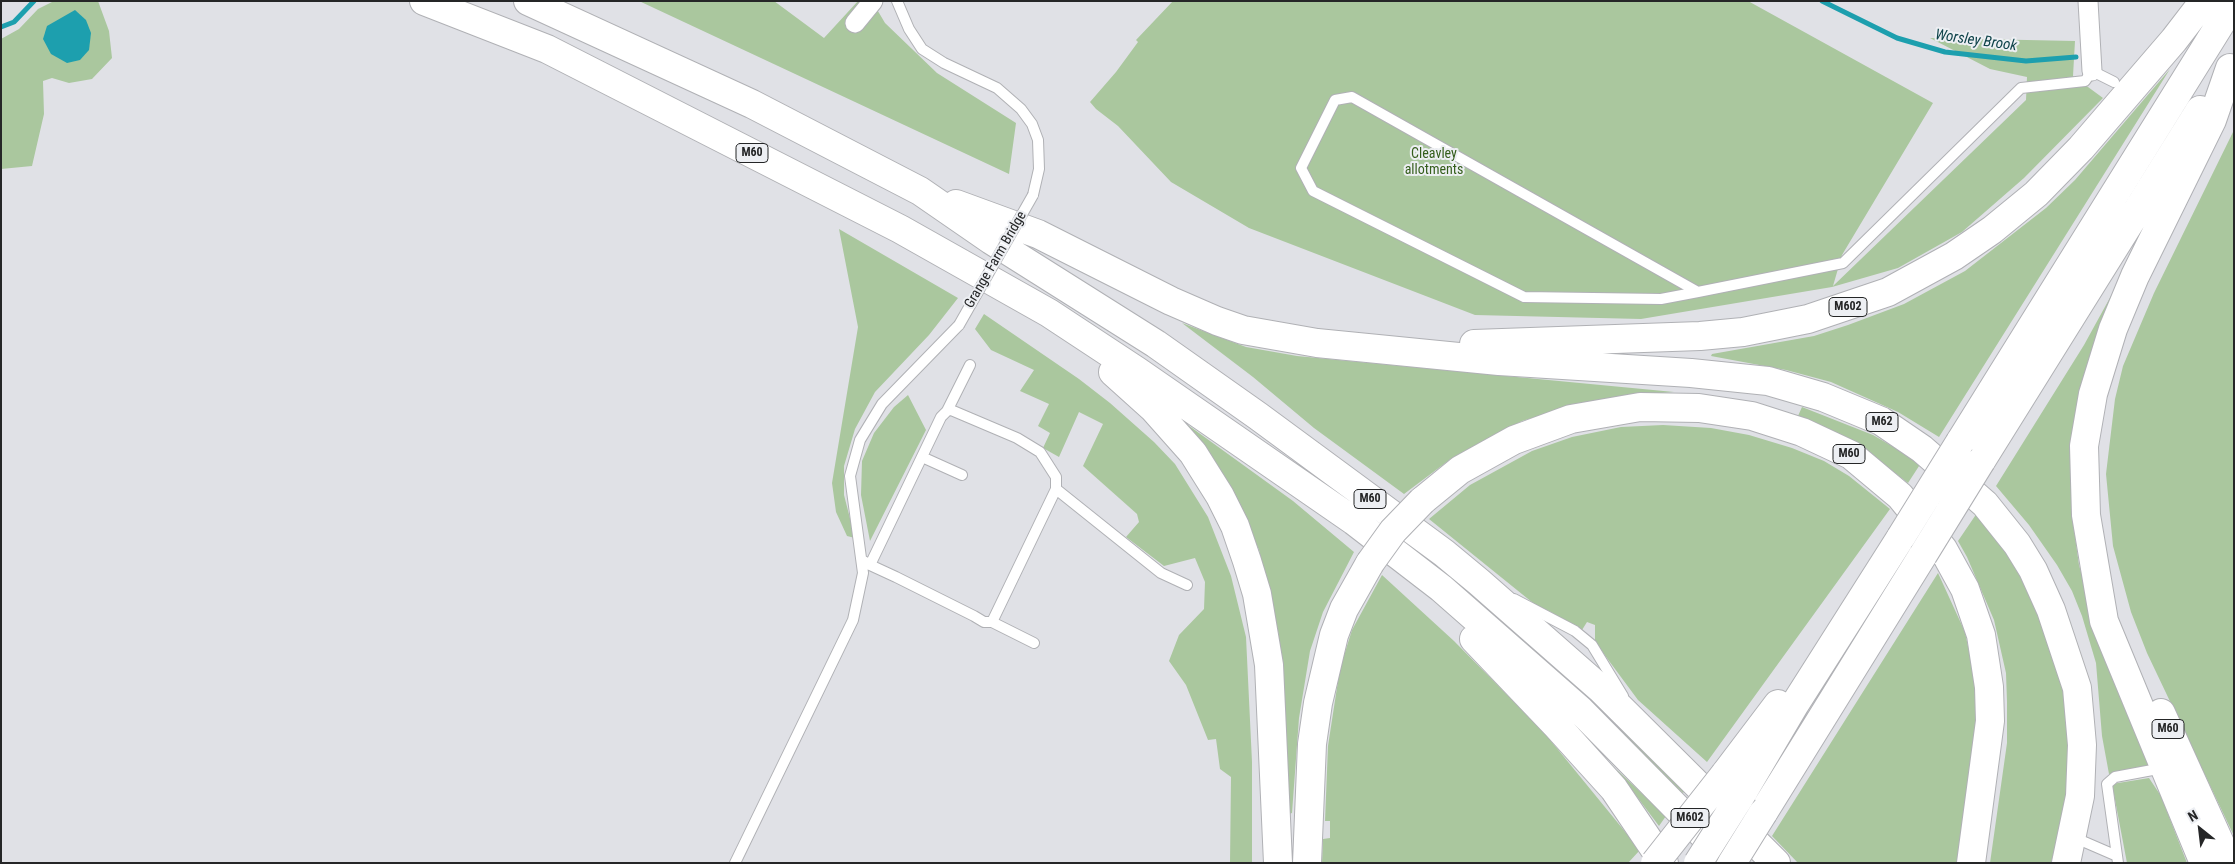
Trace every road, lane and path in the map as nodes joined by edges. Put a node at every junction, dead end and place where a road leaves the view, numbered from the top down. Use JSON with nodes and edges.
{"nodes":[{"id":1,"x":424,"y":1,"type":"edge"},
{"id":2,"x":528,"y":1,"type":"edge"},
{"id":3,"x":873,"y":1,"type":"edge"},
{"id":4,"x":896,"y":1,"type":"edge"},
{"id":5,"x":2088,"y":1,"type":"edge"},
{"id":6,"x":2204,"y":1,"type":"edge"},
{"id":7,"x":2234,"y":2,"type":"edge"},
{"id":8,"x":854,"y":23,"type":"dead end"},
{"id":9,"x":2232,"y":66,"type":"edge"},
{"id":10,"x":2092,"y":71,"type":"junction"},
{"id":11,"x":2114,"y":82,"type":"dead end"},
{"id":12,"x":920,"y":191,"type":"junction"},
{"id":13,"x":954,"y":260,"type":"junction"},
{"id":14,"x":1698,"y":292,"type":"junction"},
{"id":15,"x":1375,"y":348,"type":"junction"},
{"id":16,"x":970,"y":365,"type":"dead end"},
{"id":17,"x":947,"y":411,"type":"junction"},
{"id":18,"x":922,"y":457,"type":"junction"},
{"id":19,"x":962,"y":475,"type":"dead end"},
{"id":20,"x":1056,"y":489,"type":"junction"},
{"id":21,"x":1354,"y":521,"type":"junction"},
{"id":22,"x":866,"y":563,"type":"junction"},
{"id":23,"x":1187,"y":585,"type":"dead end"},
{"id":24,"x":2102,"y":599,"type":"junction"},
{"id":25,"x":992,"y":622,"type":"junction"},
{"id":26,"x":1034,"y":644,"type":"dead end"},
{"id":27,"x":2164,"y":767,"type":"junction"},
{"id":28,"x":1734,"y":783,"type":"junction"},
{"id":29,"x":2072,"y":836,"type":"junction"},
{"id":30,"x":2118,"y":860,"type":"edge"},
{"id":31,"x":735,"y":863,"type":"edge"},
{"id":32,"x":1278,"y":863,"type":"edge"},
{"id":33,"x":1307,"y":863,"type":"edge"},
{"id":34,"x":1655,"y":863,"type":"edge"},
{"id":35,"x":1664,"y":863,"type":"edge"},
{"id":36,"x":1698,"y":863,"type":"edge"},
{"id":37,"x":1731,"y":863,"type":"edge"},
{"id":38,"x":1776,"y":863,"type":"edge"},
{"id":39,"x":1970,"y":863,"type":"edge"},
{"id":40,"x":2066,"y":863,"type":"edge"},
{"id":41,"x":2204,"y":863,"type":"edge"},
{"id":42,"x":2229,"y":863,"type":"edge"}],
"edges":[{"from":1,"to":13,"type":"highway","number":"M60"},
{"from":2,"to":12,"type":"highway","number":"M60"},
{"from":3,"to":8,"type":"street"},
{"from":4,"to":22,"type":"lane","name":"Grange Farm Bridge","bridge":true},
{"from":5,"to":10,"type":"street"},
{"from":6,"to":15,"type":"highway","number":"M602"},
{"from":7,"to":28,"type":"highway","number":"M602","bridge":true},
{"from":9,"to":24,"type":"highway"},
{"from":9,"to":37,"type":"highway","bridge":true},
{"from":10,"to":11,"type":"lane"},
{"from":10,"to":14,"type":"lane"},
{"from":12,"to":15,"type":"highway","number":"M60"},
{"from":12,"to":38,"type":"highway","number":"M60"},
{"from":13,"to":21,"type":"highway","number":"M60"},
{"from":13,"to":32,"type":"highway","number":"M60"},
{"from":14,"to":14,"type":"lane"},
{"from":15,"to":29,"type":"highway","number":"M62"},
{"from":16,"to":17,"type":"lane"},
{"from":17,"to":18,"type":"lane"},
{"from":17,"to":20,"type":"lane"},
{"from":18,"to":19,"type":"lane"},
{"from":18,"to":22,"type":"lane"},
{"from":20,"to":23,"type":"lane"},
{"from":20,"to":25,"type":"lane"},
{"from":21,"to":35,"type":"highway","number":"M60"},
{"from":21,"to":37,"type":"highway","number":"M60"},
{"from":22,"to":25,"type":"lane"},
{"from":22,"to":31,"type":"lane"},
{"from":24,"to":27,"type":"highway","number":"M60"},
{"from":24,"to":42,"type":"highway","number":"M60"},
{"from":25,"to":26,"type":"lane"},
{"from":27,"to":30,"type":"lane"},
{"from":27,"to":41,"type":"highway","number":"M60"},
{"from":28,"to":34,"type":"highway","number":"M602","bridge":true},
{"from":28,"to":36,"type":"highway","number":"M602","bridge":true},
{"from":29,"to":30,"type":"lane"},
{"from":29,"to":40,"type":"highway","number":"M62"},
{"from":33,"to":39,"type":"highway","number":"M60","bridge":true}]}
